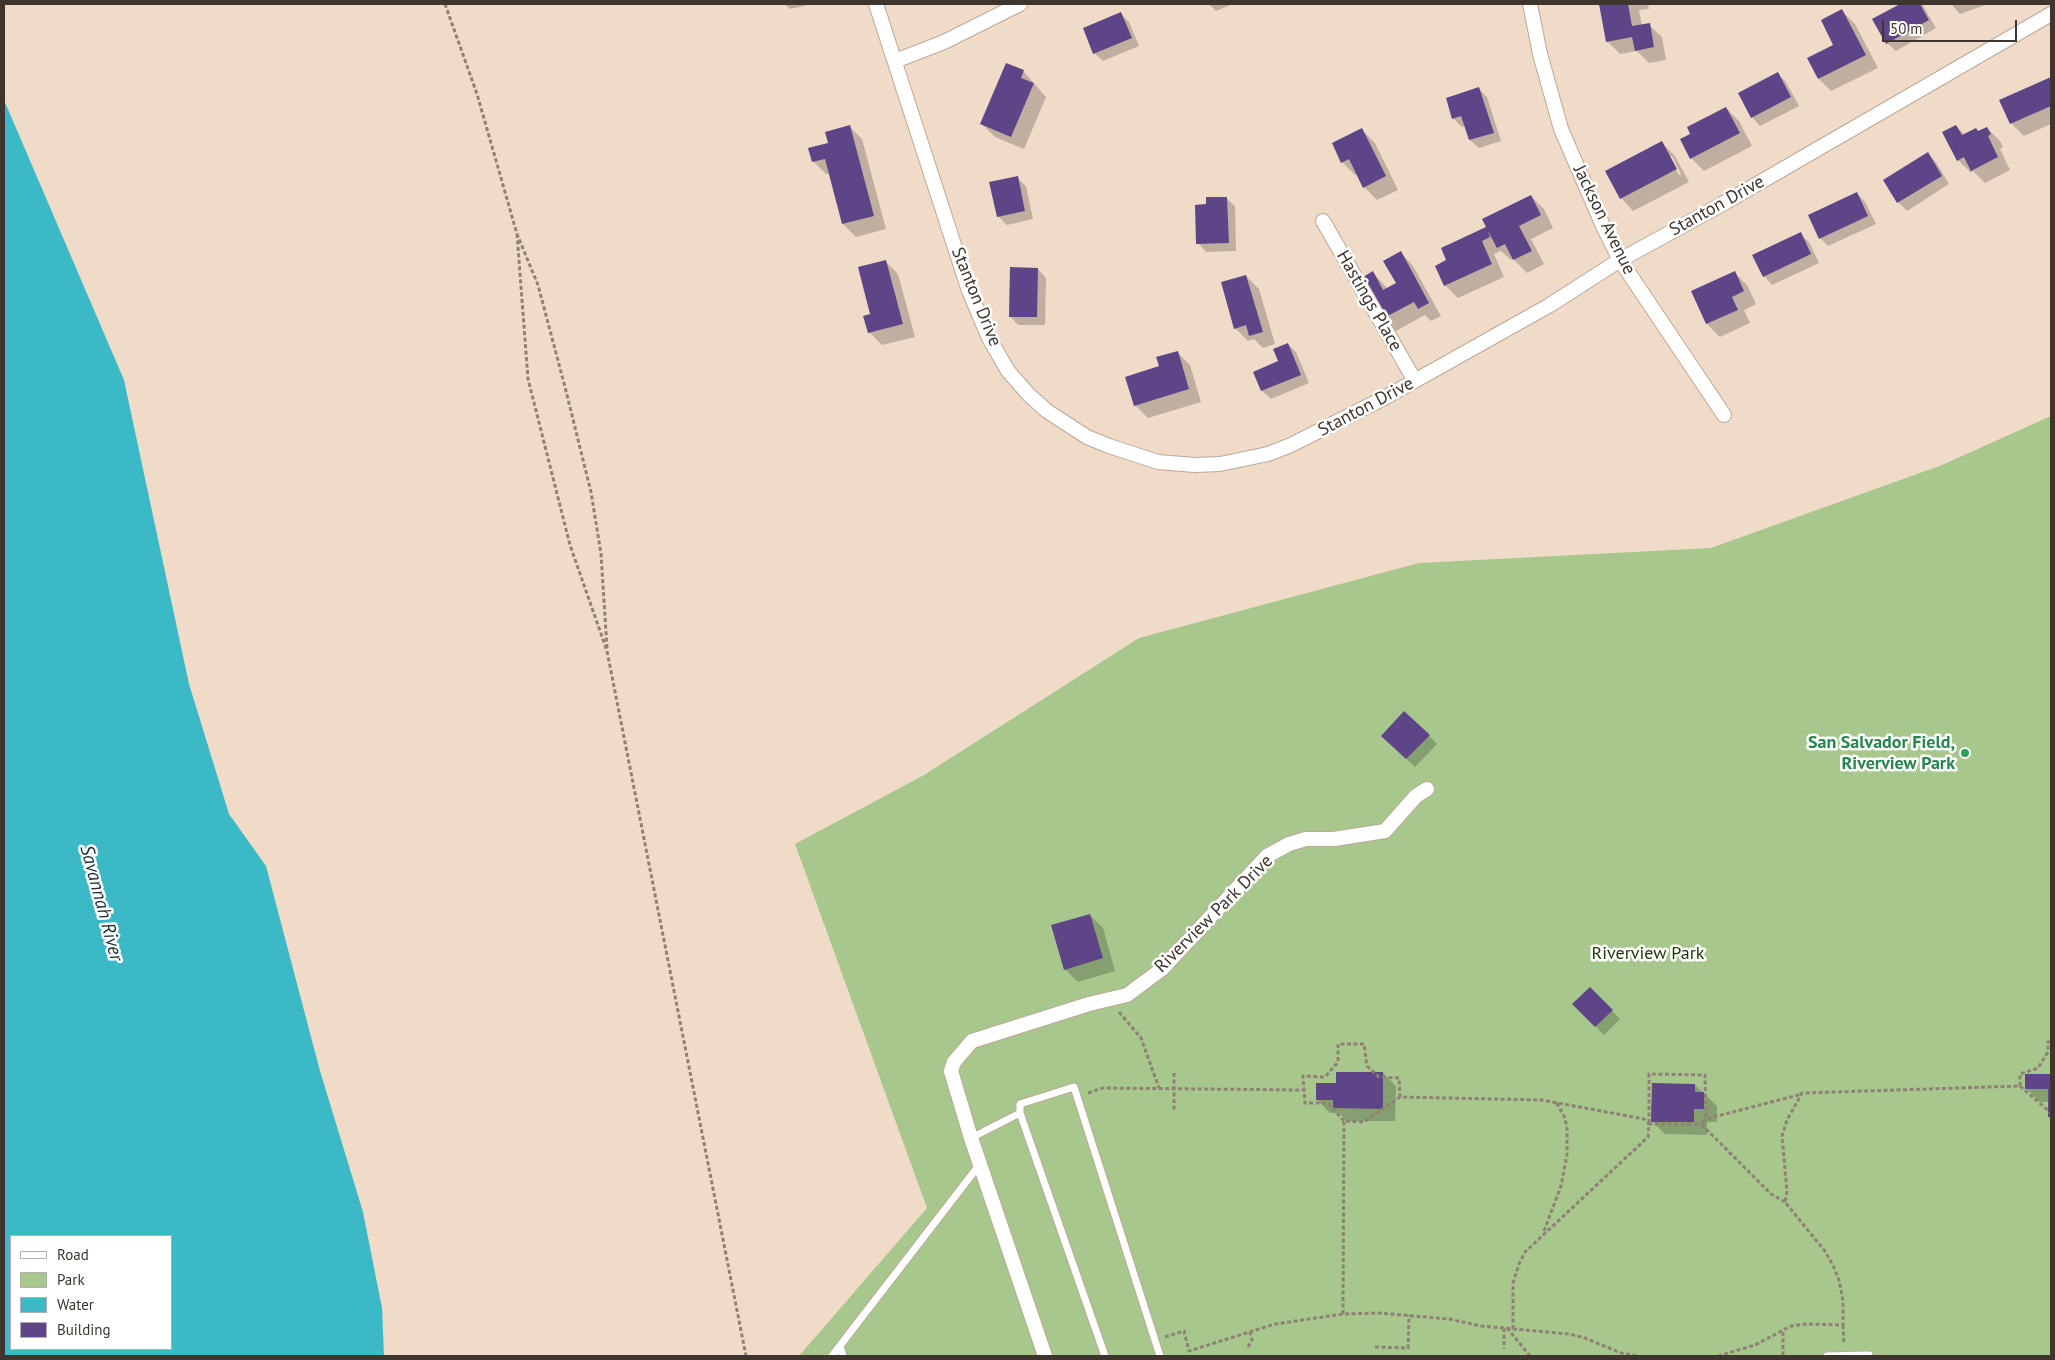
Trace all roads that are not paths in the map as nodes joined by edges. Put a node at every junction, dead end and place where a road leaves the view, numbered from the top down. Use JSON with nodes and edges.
{"nodes":[{"id":1,"x":876,"y":4,"type":"edge"},
{"id":2,"x":1020,"y":4,"type":"edge"},
{"id":3,"x":1530,"y":4,"type":"edge"},
{"id":4,"x":2051,"y":14,"type":"edge"},
{"id":5,"x":895,"y":61,"type":"junction"},
{"id":6,"x":1323,"y":221,"type":"dead end"},
{"id":7,"x":1620,"y":260,"type":"junction"},
{"id":8,"x":1415,"y":381,"type":"junction"},
{"id":9,"x":1724,"y":415,"type":"dead end"},
{"id":10,"x":1426,"y":789,"type":"dead end"},
{"id":11,"x":1020,"y":1113,"type":"junction"},
{"id":12,"x":972,"y":1138,"type":"junction"},
{"id":13,"x":980,"y":1164,"type":"junction"},
{"id":14,"x":840,"y":1346,"type":"junction"},
{"id":15,"x":832,"y":1356,"type":"edge"},
{"id":16,"x":843,"y":1356,"type":"edge"},
{"id":17,"x":1046,"y":1356,"type":"edge"},
{"id":18,"x":1105,"y":1356,"type":"edge"},
{"id":19,"x":1160,"y":1356,"type":"edge"},
{"id":20,"x":1828,"y":1356,"type":"edge"},
{"id":21,"x":1844,"y":1356,"type":"edge"},
{"id":22,"x":1869,"y":1356,"type":"edge"}],
"edges":[{"from":1,"to":5,"type":"street","name":"Stanton Drive"},
{"from":2,"to":5,"type":"street"},
{"from":3,"to":7,"type":"street","name":"Jackson Avenue"},
{"from":4,"to":7,"type":"street","name":"Stanton Drive"},
{"from":5,"to":8,"type":"street","name":"Stanton Drive"},
{"from":6,"to":8,"type":"street","name":"Hastings Place"},
{"from":7,"to":8,"type":"street","name":"Stanton Drive"},
{"from":7,"to":9,"type":"street","name":"Jackson Avenue"},
{"from":10,"to":12,"type":"street","name":"Riverview Park Drive"},
{"from":11,"to":12,"type":"lane"},
{"from":11,"to":18,"type":"lane"},
{"from":11,"to":19,"type":"lane"},
{"from":12,"to":13,"type":"street","name":"Riverview Park Drive"},
{"from":13,"to":14,"type":"lane"},
{"from":13,"to":17,"type":"street","name":"Riverview Park Drive"},
{"from":14,"to":15,"type":"lane"},
{"from":14,"to":16,"type":"lane"},
{"from":20,"to":21,"type":"lane"},
{"from":21,"to":22,"type":"lane"}]}
